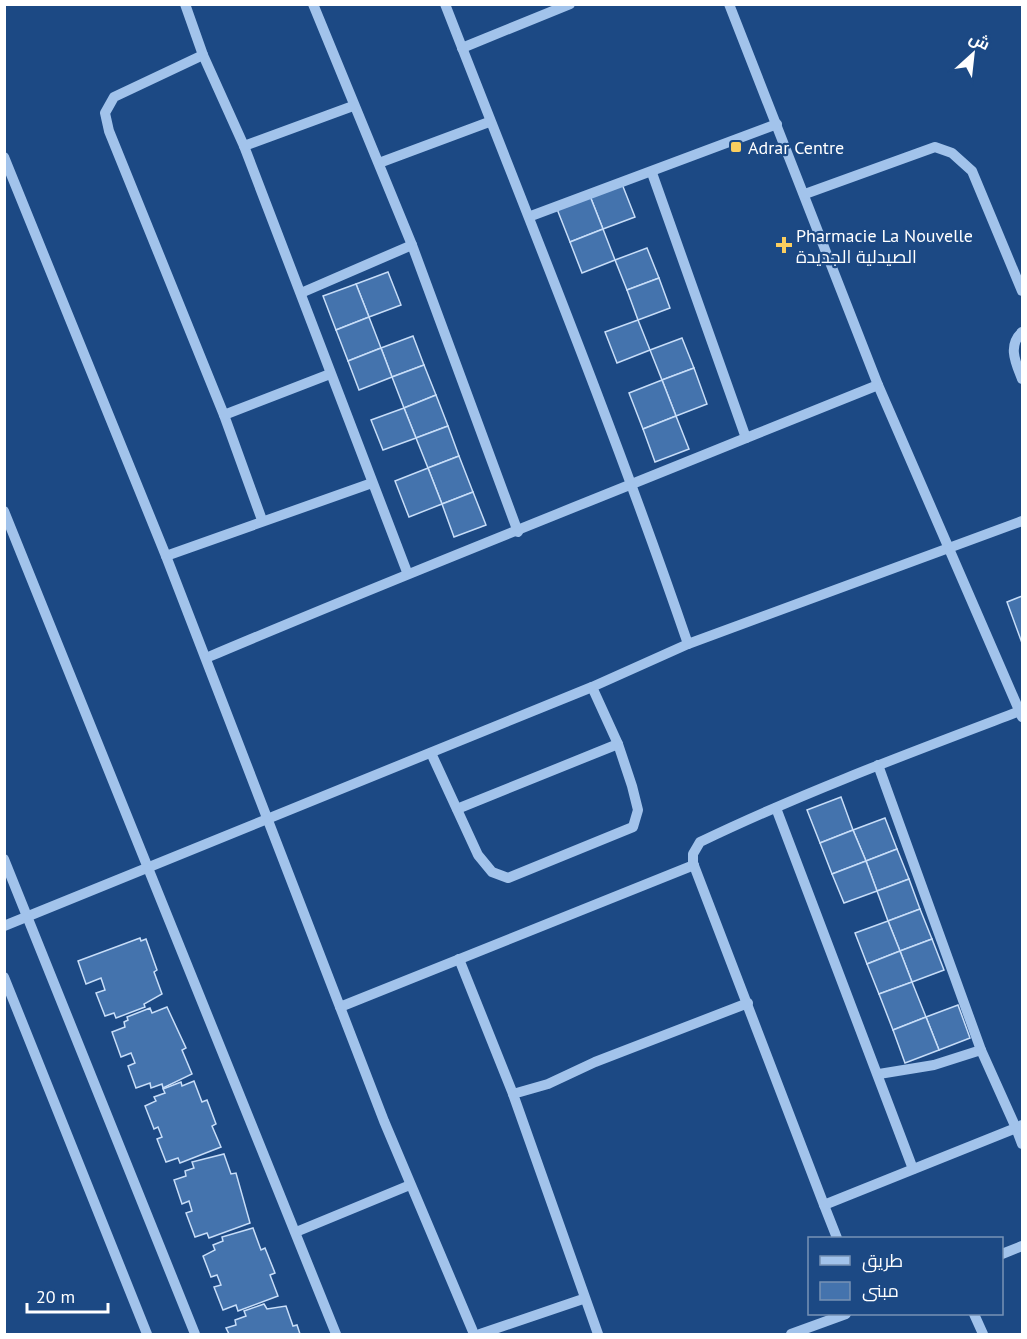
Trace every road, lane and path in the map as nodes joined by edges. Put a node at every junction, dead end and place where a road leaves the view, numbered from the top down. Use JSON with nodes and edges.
{"nodes":[{"id":1,"x":185,"y":4,"type":"edge"},
{"id":2,"x":313,"y":4,"type":"edge"},
{"id":3,"x":445,"y":4,"type":"edge"},
{"id":4,"x":570,"y":4,"type":"edge"},
{"id":5,"x":729,"y":4,"type":"edge"},
{"id":6,"x":462,"y":48,"type":"junction"},
{"id":7,"x":203,"y":55,"type":"junction"},
{"id":8,"x":353,"y":106,"type":"junction"},
{"id":9,"x":489,"y":122,"type":"junction"},
{"id":10,"x":777,"y":124,"type":"junction"},
{"id":11,"x":244,"y":146,"type":"junction"},
{"id":12,"x":4,"y":157,"type":"edge"},
{"id":13,"x":379,"y":163,"type":"junction"},
{"id":14,"x":652,"y":173,"type":"junction"},
{"id":15,"x":805,"y":194,"type":"junction"},
{"id":16,"x":531,"y":216,"type":"junction"},
{"id":17,"x":412,"y":245,"type":"junction"},
{"id":18,"x":1023,"y":291,"type":"edge"},
{"id":19,"x":301,"y":293,"type":"junction"},
{"id":20,"x":1023,"y":332,"type":"edge"},
{"id":21,"x":330,"y":374,"type":"junction"},
{"id":22,"x":1023,"y":379,"type":"edge"},
{"id":23,"x":878,"y":385,"type":"junction"},
{"id":24,"x":224,"y":415,"type":"junction"},
{"id":25,"x":746,"y":438,"type":"junction"},
{"id":26,"x":372,"y":483,"type":"junction"},
{"id":27,"x":633,"y":484,"type":"junction"},
{"id":28,"x":4,"y":511,"type":"edge"},
{"id":29,"x":262,"y":520,"type":"junction"},
{"id":30,"x":1023,"y":521,"type":"edge"},
{"id":31,"x":518,"y":532,"type":"junction"},
{"id":32,"x":951,"y":549,"type":"junction"},
{"id":33,"x":166,"y":556,"type":"junction"},
{"id":34,"x":407,"y":572,"type":"junction"},
{"id":35,"x":688,"y":644,"type":"junction"},
{"id":36,"x":206,"y":658,"type":"junction"},
{"id":37,"x":592,"y":687,"type":"junction"},
{"id":38,"x":1021,"y":714,"type":"edge"},
{"id":39,"x":618,"y":744,"type":"junction"},
{"id":40,"x":431,"y":753,"type":"junction"},
{"id":41,"x":878,"y":765,"type":"junction"},
{"id":42,"x":776,"y":808,"type":"junction"},
{"id":43,"x":457,"y":809,"type":"junction"},
{"id":44,"x":267,"y":821,"type":"junction"},
{"id":45,"x":4,"y":859,"type":"edge"},
{"id":46,"x":694,"y":865,"type":"junction"},
{"id":47,"x":149,"y":869,"type":"junction"},
{"id":48,"x":27,"y":918,"type":"junction"},
{"id":49,"x":4,"y":926,"type":"edge"},
{"id":50,"x":459,"y":959,"type":"junction"},
{"id":51,"x":4,"y":978,"type":"edge"},
{"id":52,"x":748,"y":1003,"type":"junction"},
{"id":53,"x":340,"y":1007,"type":"junction"},
{"id":54,"x":981,"y":1050,"type":"junction"},
{"id":55,"x":879,"y":1074,"type":"junction"},
{"id":56,"x":513,"y":1094,"type":"junction"},
{"id":57,"x":1019,"y":1126,"type":"edge"},
{"id":58,"x":1023,"y":1144,"type":"edge"},
{"id":59,"x":913,"y":1169,"type":"junction"},
{"id":60,"x":411,"y":1185,"type":"junction"},
{"id":61,"x":824,"y":1205,"type":"junction"},
{"id":62,"x":296,"y":1232,"type":"junction"},
{"id":63,"x":836,"y":1237,"type":"edge"},
{"id":64,"x":1023,"y":1246,"type":"edge"},
{"id":65,"x":1003,"y":1254,"type":"edge"},
{"id":66,"x":583,"y":1299,"type":"junction"},
{"id":67,"x":843,"y":1315,"type":"edge"},
{"id":68,"x":974,"y":1315,"type":"edge"},
{"id":69,"x":147,"y":1335,"type":"edge"},
{"id":70,"x":195,"y":1335,"type":"edge"},
{"id":71,"x":336,"y":1335,"type":"edge"},
{"id":72,"x":474,"y":1335,"type":"edge"},
{"id":73,"x":480,"y":1335,"type":"edge"},
{"id":74,"x":598,"y":1335,"type":"edge"},
{"id":75,"x":791,"y":1335,"type":"edge"},
{"id":76,"x":983,"y":1335,"type":"edge"}],
"edges":[{"from":1,"to":7,"type":"street"},
{"from":2,"to":8,"type":"street"},
{"from":3,"to":6,"type":"street"},
{"from":4,"to":6,"type":"street"},
{"from":5,"to":10,"type":"street"},
{"from":6,"to":9,"type":"street"},
{"from":7,"to":11,"type":"street"},
{"from":7,"to":24,"type":"street"},
{"from":8,"to":11,"type":"street"},
{"from":8,"to":13,"type":"street"},
{"from":9,"to":13,"type":"street"},
{"from":9,"to":16,"type":"street"},
{"from":10,"to":14,"type":"street"},
{"from":10,"to":15,"type":"street"},
{"from":11,"to":19,"type":"street"},
{"from":12,"to":33,"type":"street"},
{"from":13,"to":17,"type":"street"},
{"from":14,"to":16,"type":"street"},
{"from":14,"to":25,"type":"street"},
{"from":15,"to":18,"type":"street"},
{"from":15,"to":23,"type":"street"},
{"from":16,"to":27,"type":"street"},
{"from":17,"to":19,"type":"street"},
{"from":17,"to":31,"type":"street"},
{"from":19,"to":21,"type":"street"},
{"from":20,"to":22,"type":"street"},
{"from":21,"to":24,"type":"street"},
{"from":21,"to":26,"type":"street"},
{"from":23,"to":25,"type":"street"},
{"from":23,"to":32,"type":"street"},
{"from":24,"to":29,"type":"street"},
{"from":25,"to":27,"type":"street"},
{"from":26,"to":29,"type":"street"},
{"from":26,"to":34,"type":"street"},
{"from":27,"to":31,"type":"street"},
{"from":27,"to":35,"type":"street"},
{"from":28,"to":47,"type":"street"},
{"from":29,"to":33,"type":"street"},
{"from":30,"to":32,"type":"street"},
{"from":31,"to":34,"type":"street"},
{"from":32,"to":35,"type":"street"},
{"from":32,"to":38,"type":"street"},
{"from":33,"to":36,"type":"street"},
{"from":34,"to":36,"type":"street"},
{"from":35,"to":37,"type":"street"},
{"from":36,"to":44,"type":"street"},
{"from":37,"to":39,"type":"street"},
{"from":37,"to":40,"type":"street"},
{"from":38,"to":41,"type":"street"},
{"from":39,"to":43,"type":"street"},
{"from":39,"to":43,"type":"street"},
{"from":40,"to":43,"type":"street"},
{"from":40,"to":44,"type":"street"},
{"from":41,"to":42,"type":"street"},
{"from":41,"to":54,"type":"street"},
{"from":42,"to":46,"type":"street"},
{"from":42,"to":55,"type":"street"},
{"from":44,"to":47,"type":"street"},
{"from":44,"to":53,"type":"street"},
{"from":45,"to":48,"type":"street"},
{"from":46,"to":50,"type":"street"},
{"from":46,"to":52,"type":"street"},
{"from":47,"to":48,"type":"street"},
{"from":47,"to":62,"type":"street"},
{"from":48,"to":49,"type":"street"},
{"from":48,"to":70,"type":"street"},
{"from":50,"to":53,"type":"street"},
{"from":50,"to":56,"type":"street"},
{"from":51,"to":69,"type":"street"},
{"from":52,"to":56,"type":"street"},
{"from":52,"to":61,"type":"street"},
{"from":53,"to":60,"type":"street"},
{"from":54,"to":55,"type":"street"},
{"from":54,"to":57,"type":"street"},
{"from":55,"to":59,"type":"street"},
{"from":56,"to":66,"type":"street"},
{"from":57,"to":58,"type":"street"},
{"from":57,"to":59,"type":"street"},
{"from":59,"to":61,"type":"street"},
{"from":60,"to":62,"type":"street"},
{"from":60,"to":72,"type":"street"},
{"from":61,"to":63,"type":"street"},
{"from":62,"to":71,"type":"street"},
{"from":64,"to":65,"type":"street"},
{"from":66,"to":73,"type":"street"},
{"from":66,"to":74,"type":"street"},
{"from":67,"to":75,"type":"street"},
{"from":68,"to":76,"type":"street"}]}
